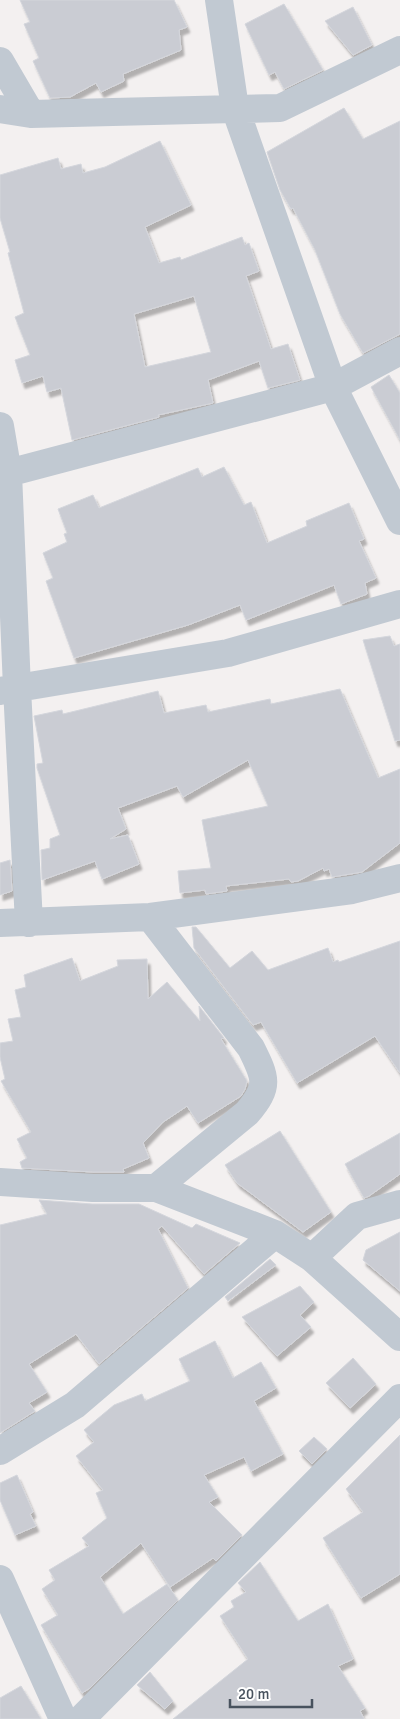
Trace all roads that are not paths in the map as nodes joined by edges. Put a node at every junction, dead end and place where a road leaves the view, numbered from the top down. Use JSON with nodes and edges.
{"nodes":[{"id":1,"x":219,"y":0,"type":"edge"},
{"id":2,"x":400,"y":50,"type":"edge"},
{"id":3,"x":0,"y":61,"type":"edge"},
{"id":4,"x":235,"y":108,"type":"junction"},
{"id":5,"x":0,"y":109,"type":"edge"},
{"id":6,"x":30,"y":114,"type":"junction"},
{"id":7,"x":400,"y":351,"type":"edge"},
{"id":8,"x":334,"y":387,"type":"junction"},
{"id":9,"x":0,"y":426,"type":"edge"},
{"id":10,"x":4,"y":473,"type":"edge"},
{"id":11,"x":400,"y":521,"type":"edge"},
{"id":12,"x":400,"y":604,"type":"edge"},
{"id":13,"x":8,"y":690,"type":"edge"},
{"id":14,"x":400,"y":878,"type":"edge"},
{"id":15,"x":150,"y":917,"type":"junction"},
{"id":16,"x":29,"y":923,"type":"junction"},
{"id":17,"x":0,"y":924,"type":"edge"},
{"id":18,"x":0,"y":1182,"type":"edge"},
{"id":19,"x":156,"y":1188,"type":"junction"},
{"id":20,"x":400,"y":1204,"type":"edge"},
{"id":21,"x":275,"y":1234,"type":"junction"},
{"id":22,"x":312,"y":1258,"type":"junction"},
{"id":23,"x":400,"y":1337,"type":"edge"},
{"id":24,"x":400,"y":1398,"type":"edge"},
{"id":25,"x":0,"y":1451,"type":"edge"},
{"id":26,"x":0,"y":1579,"type":"edge"},
{"id":27,"x":63,"y":1719,"type":"edge"},
{"id":28,"x":81,"y":1719,"type":"edge"}],
"edges":[{"from":1,"to":4,"type":"street"},
{"from":2,"to":4,"type":"street"},
{"from":3,"to":6,"type":"street"},
{"from":4,"to":6,"type":"street"},
{"from":4,"to":8,"type":"street"},
{"from":5,"to":6,"type":"street"},
{"from":7,"to":8,"type":"street"},
{"from":8,"to":10,"type":"street"},
{"from":8,"to":11,"type":"street"},
{"from":9,"to":10,"type":"street"},
{"from":10,"to":13,"type":"street"},
{"from":12,"to":13,"type":"street"},
{"from":13,"to":16,"type":"street"},
{"from":14,"to":15,"type":"street"},
{"from":15,"to":16,"type":"street"},
{"from":15,"to":19,"type":"street"},
{"from":16,"to":17,"type":"street"},
{"from":18,"to":19,"type":"street"},
{"from":19,"to":21,"type":"street"},
{"from":20,"to":22,"type":"street"},
{"from":21,"to":22,"type":"street"},
{"from":21,"to":25,"type":"street"},
{"from":22,"to":23,"type":"street"},
{"from":24,"to":28,"type":"street"},
{"from":26,"to":27,"type":"street"}]}
